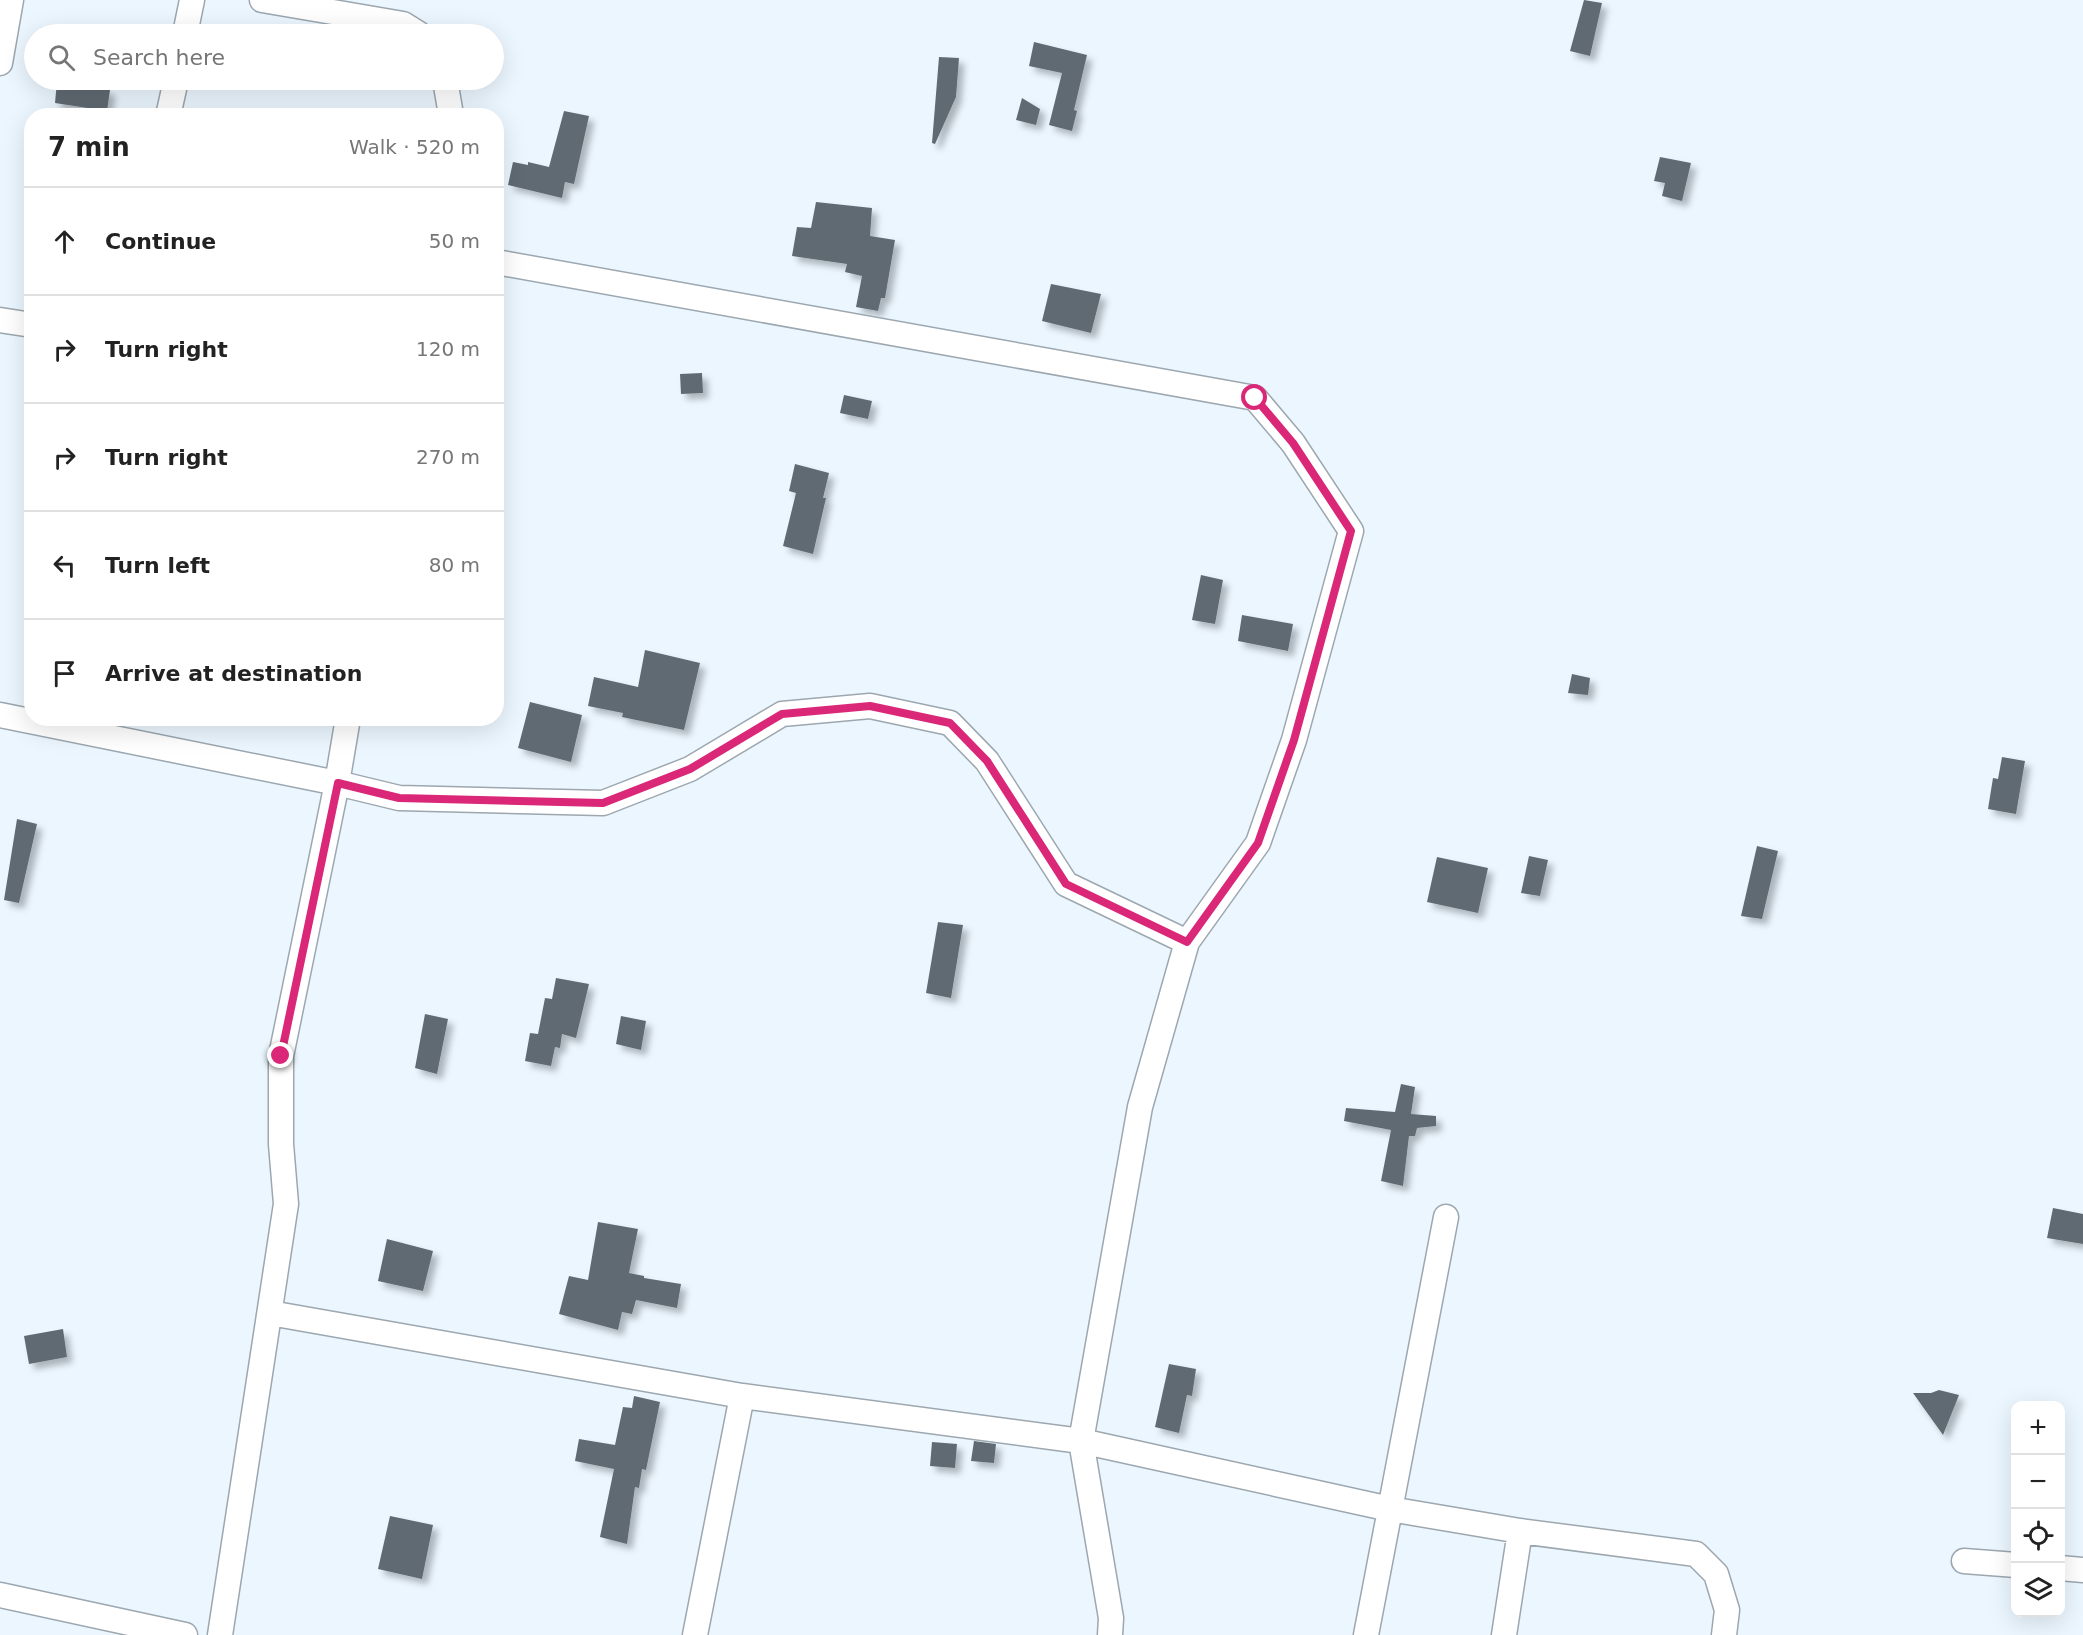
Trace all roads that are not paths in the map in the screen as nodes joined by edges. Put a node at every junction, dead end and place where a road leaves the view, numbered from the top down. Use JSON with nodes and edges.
{"nodes":[{"id":1,"x":11,"y":0,"type":"edge"},
{"id":2,"x":192,"y":0,"type":"edge"},
{"id":3,"x":262,"y":0,"type":"edge"},
{"id":4,"x":187,"y":24,"type":"edge"},
{"id":5,"x":403,"y":24,"type":"edge"},
{"id":6,"x":0,"y":63,"type":"edge"},
{"id":7,"x":174,"y":90,"type":"edge"},
{"id":8,"x":447,"y":90,"type":"edge"},
{"id":9,"x":170,"y":108,"type":"edge"},
{"id":10,"x":450,"y":108,"type":"edge"},
{"id":11,"x":504,"y":263,"type":"edge"},
{"id":12,"x":0,"y":320,"type":"edge"},
{"id":13,"x":24,"y":324,"type":"edge"},
{"id":14,"x":0,"y":715,"type":"edge"},
{"id":15,"x":24,"y":718,"type":"edge"},
{"id":16,"x":72,"y":726,"type":"edge"},
{"id":17,"x":347,"y":726,"type":"edge"},
{"id":18,"x":338,"y":783,"type":"junction"},
{"id":19,"x":1187,"y":942,"type":"junction"},
{"id":20,"x":1446,"y":1217,"type":"dead end"},
{"id":21,"x":270,"y":1313,"type":"junction"},
{"id":22,"x":742,"y":1396,"type":"junction"},
{"id":23,"x":1081,"y":1442,"type":"junction"},
{"id":24,"x":1389,"y":1509,"type":"junction"},
{"id":25,"x":1520,"y":1531,"type":"junction"},
{"id":26,"x":1964,"y":1561,"type":"dead end"},
{"id":27,"x":2011,"y":1565,"type":"edge"},
{"id":28,"x":2065,"y":1568,"type":"edge"},
{"id":29,"x":2083,"y":1570,"type":"edge"},
{"id":30,"x":0,"y":1595,"type":"edge"},
{"id":31,"x":185,"y":1635,"type":"edge"},
{"id":32,"x":220,"y":1635,"type":"edge"},
{"id":33,"x":695,"y":1635,"type":"edge"},
{"id":34,"x":1110,"y":1635,"type":"edge"},
{"id":35,"x":1366,"y":1635,"type":"edge"},
{"id":36,"x":1504,"y":1635,"type":"edge"},
{"id":37,"x":1724,"y":1635,"type":"edge"}],
"edges":[{"from":1,"to":6,"type":"street"},
{"from":2,"to":4,"type":"street"},
{"from":3,"to":5,"type":"street"},
{"from":7,"to":9,"type":"street"},
{"from":8,"to":10,"type":"street"},
{"from":11,"to":19,"type":"street"},
{"from":12,"to":13,"type":"street"},
{"from":14,"to":15,"type":"street"},
{"from":16,"to":18,"type":"street"},
{"from":17,"to":18,"type":"street"},
{"from":18,"to":19,"type":"street"},
{"from":18,"to":21,"type":"street"},
{"from":19,"to":23,"type":"street"},
{"from":20,"to":24,"type":"street"},
{"from":21,"to":22,"type":"street"},
{"from":21,"to":32,"type":"street"},
{"from":22,"to":23,"type":"street"},
{"from":22,"to":33,"type":"street"},
{"from":23,"to":24,"type":"street"},
{"from":23,"to":34,"type":"street"},
{"from":24,"to":25,"type":"street"},
{"from":24,"to":35,"type":"street"},
{"from":25,"to":36,"type":"street"},
{"from":25,"to":37,"type":"street"},
{"from":26,"to":27,"type":"street"},
{"from":28,"to":29,"type":"street"},
{"from":30,"to":31,"type":"street"}]}
